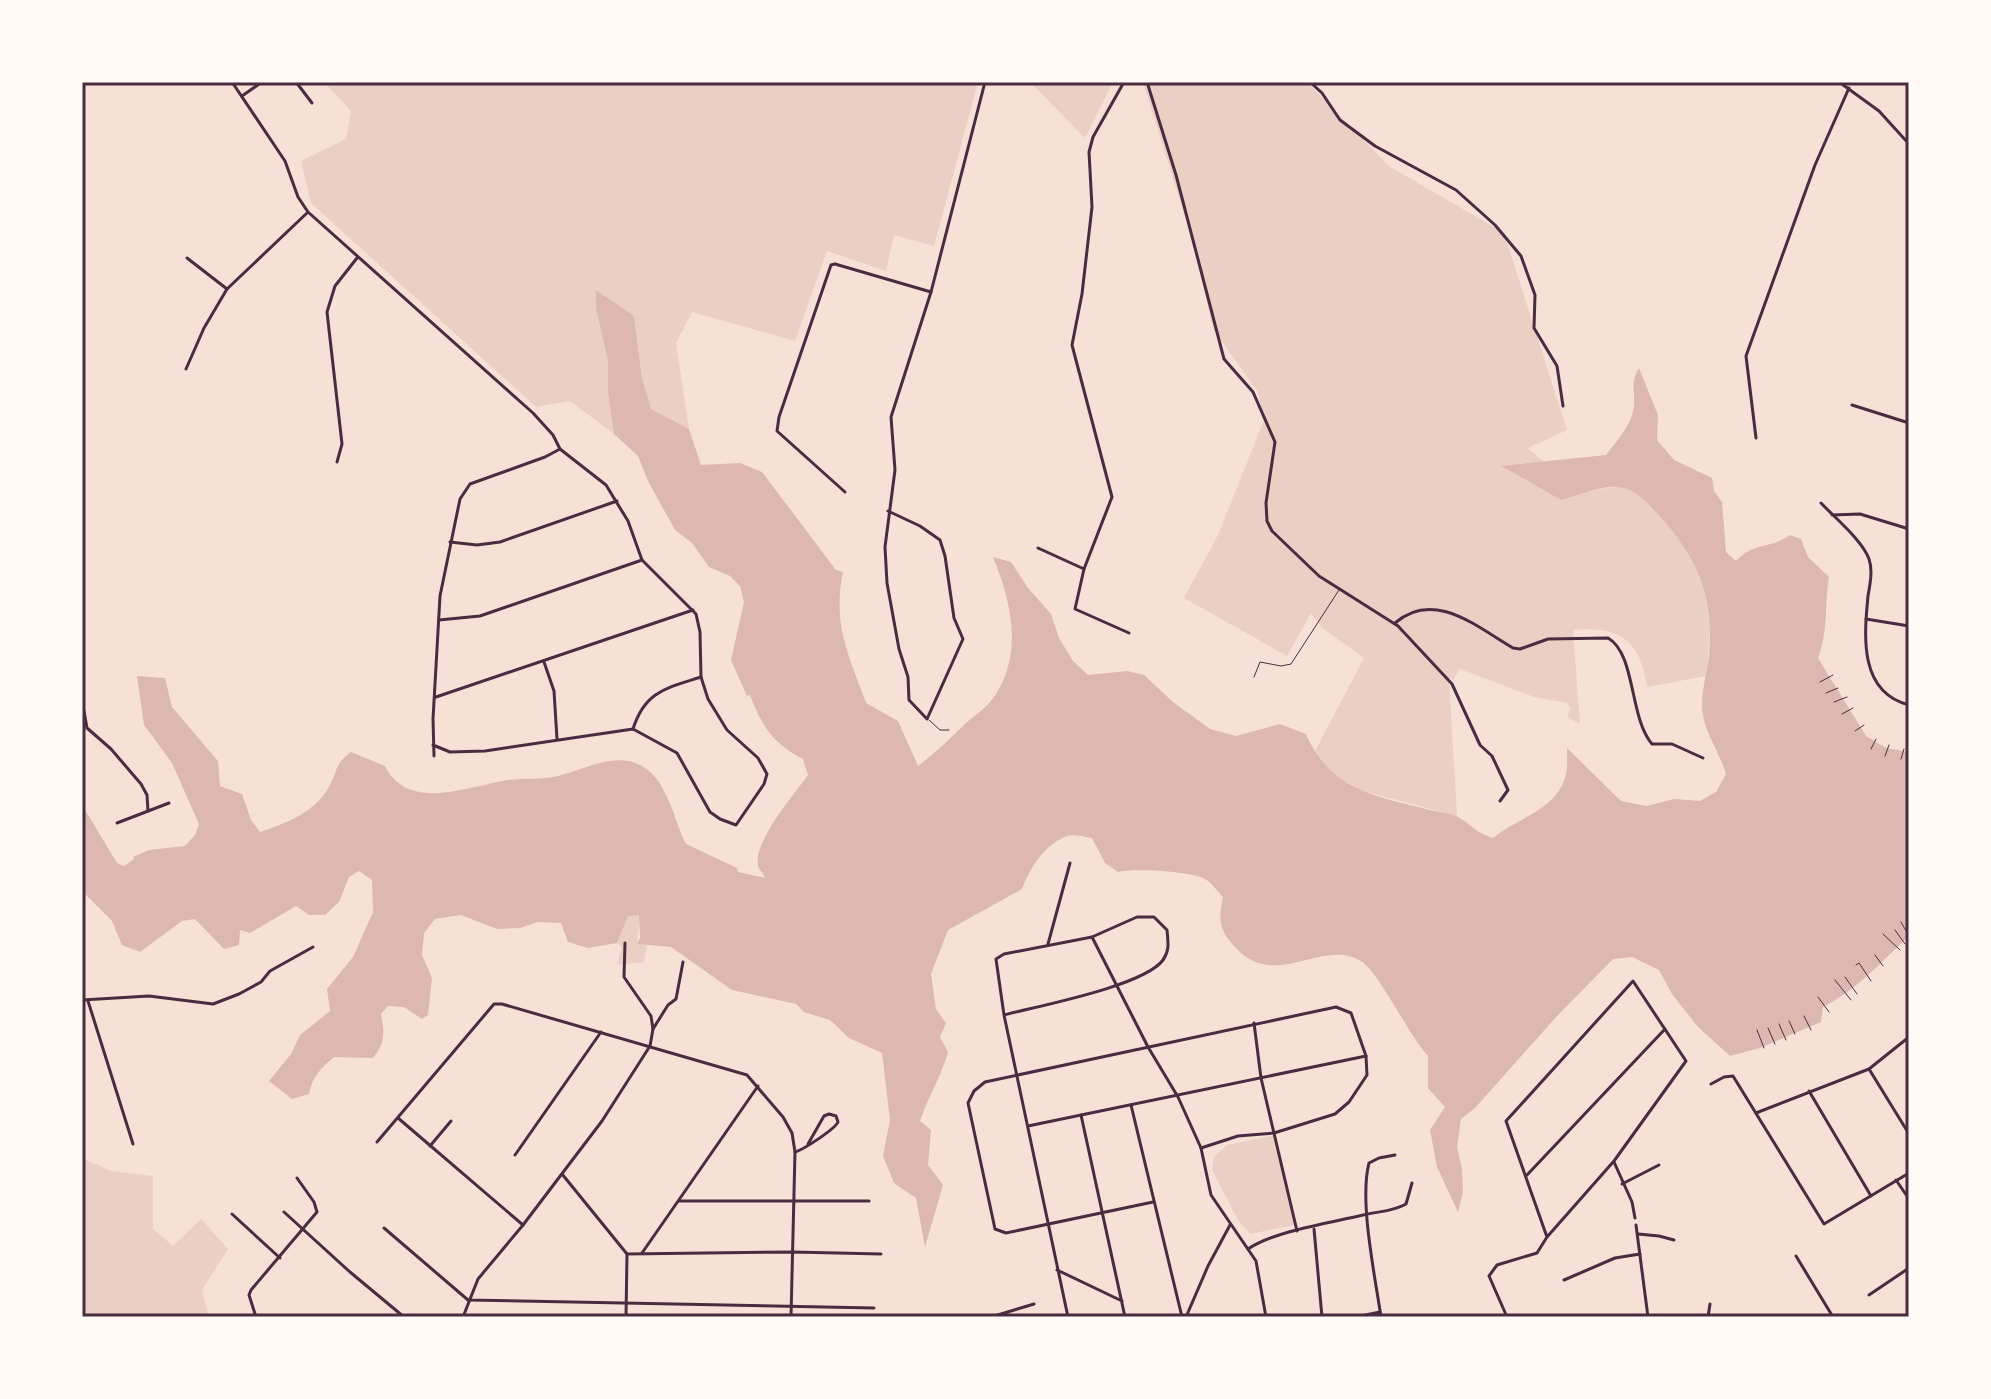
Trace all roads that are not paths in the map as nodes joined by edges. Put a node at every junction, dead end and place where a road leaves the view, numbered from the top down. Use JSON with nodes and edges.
{"nodes":[{"id":1,"x":232,"y":82,"type":"edge"},
{"id":2,"x":262,"y":82,"type":"edge"},
{"id":3,"x":296,"y":82,"type":"edge"},
{"id":4,"x":985,"y":82,"type":"edge"},
{"id":5,"x":1124,"y":82,"type":"edge"},
{"id":6,"x":1147,"y":82,"type":"edge"},
{"id":7,"x":1310,"y":82,"type":"edge"},
{"id":8,"x":1839,"y":82,"type":"edge"},
{"id":9,"x":1849,"y":88,"type":"junction"},
{"id":10,"x":242,"y":96,"type":"junction"},
{"id":11,"x":312,"y":103,"type":"dead end"},
{"id":12,"x":1909,"y":144,"type":"edge"},
{"id":13,"x":308,"y":212,"type":"junction"},
{"id":14,"x":187,"y":258,"type":"dead end"},
{"id":15,"x":357,"y":258,"type":"junction"},
{"id":16,"x":227,"y":289,"type":"junction"},
{"id":17,"x":931,"y":292,"type":"junction"},
{"id":18,"x":186,"y":369,"type":"dead end"},
{"id":19,"x":1852,"y":405,"type":"dead end"},
{"id":20,"x":1563,"y":406,"type":"dead end"},
{"id":21,"x":1909,"y":423,"type":"edge"},
{"id":22,"x":1756,"y":438,"type":"dead end"},
{"id":23,"x":560,"y":449,"type":"junction"},
{"id":24,"x":337,"y":462,"type":"dead end"},
{"id":25,"x":845,"y":492,"type":"dead end"},
{"id":26,"x":617,"y":501,"type":"junction"},
{"id":27,"x":1821,"y":503,"type":"dead end"},
{"id":28,"x":888,"y":511,"type":"junction"},
{"id":29,"x":1832,"y":515,"type":"junction"},
{"id":30,"x":1909,"y":529,"type":"edge"},
{"id":31,"x":450,"y":542,"type":"junction"},
{"id":32,"x":1038,"y":548,"type":"dead end"},
{"id":33,"x":642,"y":560,"type":"junction"},
{"id":34,"x":1084,"y":569,"type":"junction"},
{"id":35,"x":1340,"y":588,"type":"junction"},
{"id":36,"x":693,"y":610,"type":"junction"},
{"id":37,"x":1866,"y":619,"type":"junction"},
{"id":38,"x":438,"y":620,"type":"junction"},
{"id":39,"x":1395,"y":623,"type":"junction"},
{"id":40,"x":1909,"y":626,"type":"edge"},
{"id":41,"x":1129,"y":633,"type":"dead end"},
{"id":42,"x":544,"y":662,"type":"junction"},
{"id":43,"x":701,"y":677,"type":"junction"},
{"id":44,"x":1254,"y":677,"type":"dead end"},
{"id":45,"x":435,"y":697,"type":"junction"},
{"id":46,"x":82,"y":700,"type":"edge"},
{"id":47,"x":1909,"y":705,"type":"edge"},
{"id":48,"x":927,"y":719,"type":"junction"},
{"id":49,"x":633,"y":729,"type":"junction"},
{"id":50,"x":949,"y":730,"type":"dead end"},
{"id":51,"x":557,"y":739,"type":"junction"},
{"id":52,"x":433,"y":745,"type":"junction"},
{"id":53,"x":434,"y":756,"type":"dead end"},
{"id":54,"x":1703,"y":758,"type":"dead end"},
{"id":55,"x":1500,"y":801,"type":"dead end"},
{"id":56,"x":169,"y":803,"type":"dead end"},
{"id":57,"x":148,"y":811,"type":"junction"},
{"id":58,"x":117,"y":823,"type":"dead end"},
{"id":59,"x":1070,"y":863,"type":"dead end"},
{"id":60,"x":1092,"y":937,"type":"junction"},
{"id":61,"x":625,"y":943,"type":"dead end"},
{"id":62,"x":1048,"y":945,"type":"junction"},
{"id":63,"x":313,"y":947,"type":"dead end"},
{"id":64,"x":683,"y":962,"type":"dead end"},
{"id":65,"x":1118,"y":986,"type":"junction"},
{"id":66,"x":82,"y":1000,"type":"edge"},
{"id":67,"x":88,"y":1001,"type":"junction"},
{"id":68,"x":1004,"y":1015,"type":"junction"},
{"id":69,"x":1254,"y":1023,"type":"junction"},
{"id":70,"x":653,"y":1029,"type":"junction"},
{"id":71,"x":1665,"y":1029,"type":"junction"},
{"id":72,"x":601,"y":1032,"type":"junction"},
{"id":73,"x":1909,"y":1037,"type":"edge"},
{"id":74,"x":650,"y":1046,"type":"junction"},
{"id":75,"x":1148,"y":1047,"type":"junction"},
{"id":76,"x":1366,"y":1056,"type":"junction"},
{"id":77,"x":1869,"y":1069,"type":"junction"},
{"id":78,"x":1016,"y":1075,"type":"junction"},
{"id":79,"x":1261,"y":1078,"type":"junction"},
{"id":80,"x":1711,"y":1084,"type":"dead end"},
{"id":81,"x":758,"y":1086,"type":"junction"},
{"id":82,"x":1809,"y":1091,"type":"junction"},
{"id":83,"x":1178,"y":1095,"type":"junction"},
{"id":84,"x":1131,"y":1105,"type":"junction"},
{"id":85,"x":1755,"y":1113,"type":"junction"},
{"id":86,"x":1081,"y":1115,"type":"junction"},
{"id":87,"x":398,"y":1118,"type":"junction"},
{"id":88,"x":451,"y":1121,"type":"dead end"},
{"id":89,"x":1027,"y":1126,"type":"junction"},
{"id":90,"x":1274,"y":1133,"type":"junction"},
{"id":91,"x":1909,"y":1134,"type":"edge"},
{"id":92,"x":377,"y":1142,"type":"dead end"},
{"id":93,"x":133,"y":1144,"type":"dead end"},
{"id":94,"x":808,"y":1144,"type":"junction"},
{"id":95,"x":430,"y":1146,"type":"junction"},
{"id":96,"x":1201,"y":1148,"type":"junction"},
{"id":97,"x":795,"y":1152,"type":"junction"},
{"id":98,"x":515,"y":1155,"type":"dead end"},
{"id":99,"x":1395,"y":1155,"type":"dead end"},
{"id":100,"x":1614,"y":1161,"type":"junction"},
{"id":101,"x":1659,"y":1165,"type":"dead end"},
{"id":102,"x":1909,"y":1173,"type":"edge"},
{"id":103,"x":562,"y":1174,"type":"junction"},
{"id":104,"x":1527,"y":1175,"type":"junction"},
{"id":105,"x":297,"y":1178,"type":"dead end"},
{"id":106,"x":1896,"y":1180,"type":"junction"},
{"id":107,"x":1412,"y":1183,"type":"dead end"},
{"id":108,"x":1622,"y":1184,"type":"junction"},
{"id":109,"x":1871,"y":1196,"type":"junction"},
{"id":110,"x":793,"y":1199,"type":"junction"},
{"id":111,"x":1909,"y":1199,"type":"edge"},
{"id":112,"x":679,"y":1201,"type":"junction"},
{"id":113,"x":869,"y":1201,"type":"dead end"},
{"id":114,"x":1153,"y":1202,"type":"junction"},
{"id":115,"x":284,"y":1212,"type":"dead end"},
{"id":116,"x":1103,"y":1212,"type":"junction"},
{"id":117,"x":232,"y":1214,"type":"dead end"},
{"id":118,"x":1367,"y":1214,"type":"junction"},
{"id":119,"x":1635,"y":1218,"type":"dead end"},
{"id":120,"x":1048,"y":1224,"type":"junction"},
{"id":121,"x":523,"y":1225,"type":"junction"},
{"id":122,"x":1230,"y":1225,"type":"junction"},
{"id":123,"x":1636,"y":1225,"type":"dead end"},
{"id":124,"x":1314,"y":1227,"type":"junction"},
{"id":125,"x":384,"y":1228,"type":"dead end"},
{"id":126,"x":304,"y":1229,"type":"junction"},
{"id":127,"x":1297,"y":1231,"type":"junction"},
{"id":128,"x":1638,"y":1234,"type":"junction"},
{"id":129,"x":1547,"y":1237,"type":"junction"},
{"id":130,"x":1674,"y":1240,"type":"dead end"},
{"id":131,"x":1248,"y":1250,"type":"junction"},
{"id":132,"x":793,"y":1252,"type":"junction"},
{"id":133,"x":642,"y":1253,"type":"junction"},
{"id":134,"x":627,"y":1254,"type":"junction"},
{"id":135,"x":881,"y":1254,"type":"dead end"},
{"id":136,"x":1640,"y":1254,"type":"junction"},
{"id":137,"x":1796,"y":1256,"type":"dead end"},
{"id":138,"x":280,"y":1258,"type":"junction"},
{"id":139,"x":1909,"y":1268,"type":"edge"},
{"id":140,"x":1057,"y":1270,"type":"junction"},
{"id":141,"x":1564,"y":1280,"type":"dead end"},
{"id":142,"x":1869,"y":1295,"type":"dead end"},
{"id":143,"x":468,"y":1300,"type":"junction"},
{"id":144,"x":1122,"y":1301,"type":"junction"},
{"id":145,"x":626,"y":1304,"type":"junction"},
{"id":146,"x":1034,"y":1304,"type":"dead end"},
{"id":147,"x":1710,"y":1304,"type":"dead end"},
{"id":148,"x":791,"y":1306,"type":"junction"},
{"id":149,"x":874,"y":1308,"type":"dead end"},
{"id":150,"x":1011,"y":1310,"type":"junction"},
{"id":151,"x":1381,"y":1315,"type":"edge"},
{"id":152,"x":256,"y":1317,"type":"edge"},
{"id":153,"x":404,"y":1317,"type":"edge"},
{"id":154,"x":463,"y":1317,"type":"edge"},
{"id":155,"x":626,"y":1317,"type":"edge"},
{"id":156,"x":791,"y":1317,"type":"edge"},
{"id":157,"x":991,"y":1317,"type":"edge"},
{"id":158,"x":1013,"y":1317,"type":"edge"},
{"id":159,"x":1068,"y":1317,"type":"edge"},
{"id":160,"x":1125,"y":1317,"type":"edge"},
{"id":161,"x":1184,"y":1317,"type":"edge"},
{"id":162,"x":1266,"y":1317,"type":"edge"},
{"id":163,"x":1322,"y":1317,"type":"edge"},
{"id":164,"x":1356,"y":1317,"type":"edge"},
{"id":165,"x":1507,"y":1317,"type":"edge"},
{"id":166,"x":1648,"y":1317,"type":"edge"},
{"id":167,"x":1708,"y":1317,"type":"edge"},
{"id":168,"x":1833,"y":1317,"type":"edge"}],
"edges":[{"from":1,"to":10,"type":"street"},
{"from":2,"to":10,"type":"street"},
{"from":3,"to":11,"type":"street"},
{"from":4,"to":17,"type":"street"},
{"from":5,"to":34,"type":"street"},
{"from":6,"to":35,"type":"street"},
{"from":7,"to":20,"type":"street"},
{"from":8,"to":9,"type":"street"},
{"from":9,"to":12,"type":"street"},
{"from":9,"to":22,"type":"street"},
{"from":10,"to":13,"type":"street"},
{"from":13,"to":15,"type":"street"},
{"from":13,"to":16,"type":"street"},
{"from":14,"to":16,"type":"street"},
{"from":15,"to":23,"type":"street"},
{"from":15,"to":24,"type":"street"},
{"from":16,"to":18,"type":"street"},
{"from":17,"to":25,"type":"street"},
{"from":17,"to":28,"type":"street"},
{"from":19,"to":21,"type":"street"},
{"from":23,"to":26,"type":"street"},
{"from":23,"to":31,"type":"street"},
{"from":26,"to":31,"type":"street"},
{"from":26,"to":33,"type":"street"},
{"from":27,"to":29,"type":"street"},
{"from":28,"to":48,"type":"street"},
{"from":28,"to":48,"type":"street"},
{"from":29,"to":30,"type":"street"},
{"from":29,"to":37,"type":"street"},
{"from":31,"to":38,"type":"street"},
{"from":32,"to":34,"type":"street"},
{"from":33,"to":36,"type":"street"},
{"from":33,"to":38,"type":"street"},
{"from":34,"to":41,"type":"street"},
{"from":35,"to":39,"type":"street"},
{"from":35,"to":44,"type":"lane"},
{"from":36,"to":42,"type":"street"},
{"from":36,"to":43,"type":"street"},
{"from":37,"to":40,"type":"street"},
{"from":37,"to":47,"type":"street"},
{"from":38,"to":45,"type":"street"},
{"from":39,"to":54,"type":"street"},
{"from":39,"to":55,"type":"street"},
{"from":42,"to":45,"type":"street"},
{"from":42,"to":51,"type":"street"},
{"from":43,"to":49,"type":"street"},
{"from":43,"to":49,"type":"street"},
{"from":45,"to":52,"type":"street"},
{"from":46,"to":57,"type":"street"},
{"from":48,"to":50,"type":"lane"},
{"from":49,"to":51,"type":"street"},
{"from":51,"to":52,"type":"street"},
{"from":52,"to":53,"type":"street"},
{"from":56,"to":57,"type":"street"},
{"from":57,"to":58,"type":"street"},
{"from":59,"to":62,"type":"street"},
{"from":60,"to":62,"type":"street"},
{"from":60,"to":65,"type":"street"},
{"from":60,"to":65,"type":"street"},
{"from":61,"to":70,"type":"street"},
{"from":62,"to":68,"type":"street"},
{"from":63,"to":67,"type":"street"},
{"from":64,"to":70,"type":"street"},
{"from":65,"to":68,"type":"street"},
{"from":65,"to":75,"type":"street"},
{"from":66,"to":67,"type":"street"},
{"from":67,"to":93,"type":"street"},
{"from":68,"to":78,"type":"street"},
{"from":69,"to":75,"type":"street"},
{"from":69,"to":76,"type":"street"},
{"from":69,"to":79,"type":"street"},
{"from":70,"to":74,"type":"street"},
{"from":71,"to":100,"type":"street"},
{"from":71,"to":104,"type":"street"},
{"from":71,"to":104,"type":"street"},
{"from":72,"to":74,"type":"street"},
{"from":72,"to":87,"type":"street"},
{"from":72,"to":98,"type":"street"},
{"from":73,"to":77,"type":"street"},
{"from":74,"to":81,"type":"street"},
{"from":74,"to":103,"type":"street"},
{"from":75,"to":78,"type":"street"},
{"from":75,"to":83,"type":"street"},
{"from":76,"to":79,"type":"street"},
{"from":76,"to":90,"type":"street"},
{"from":77,"to":82,"type":"street"},
{"from":77,"to":91,"type":"street"},
{"from":78,"to":89,"type":"street"},
{"from":78,"to":120,"type":"street"},
{"from":79,"to":83,"type":"street"},
{"from":79,"to":90,"type":"street"},
{"from":80,"to":85,"type":"street"},
{"from":81,"to":97,"type":"street"},
{"from":81,"to":112,"type":"street"},
{"from":82,"to":85,"type":"street"},
{"from":82,"to":109,"type":"street"},
{"from":83,"to":84,"type":"street"},
{"from":83,"to":96,"type":"street"},
{"from":84,"to":86,"type":"street"},
{"from":84,"to":114,"type":"street"},
{"from":85,"to":109,"type":"street"},
{"from":86,"to":89,"type":"street"},
{"from":86,"to":116,"type":"street"},
{"from":87,"to":92,"type":"street"},
{"from":87,"to":95,"type":"street"},
{"from":88,"to":95,"type":"street"},
{"from":89,"to":120,"type":"street"},
{"from":90,"to":96,"type":"street"},
{"from":90,"to":127,"type":"street"},
{"from":94,"to":94,"type":"street"},
{"from":94,"to":97,"type":"street"},
{"from":95,"to":121,"type":"street"},
{"from":96,"to":122,"type":"street"},
{"from":97,"to":110,"type":"street"},
{"from":99,"to":118,"type":"street"},
{"from":100,"to":108,"type":"street"},
{"from":100,"to":129,"type":"street"},
{"from":101,"to":108,"type":"street"},
{"from":102,"to":106,"type":"street"},
{"from":103,"to":121,"type":"street"},
{"from":103,"to":134,"type":"street"},
{"from":104,"to":129,"type":"street"},
{"from":105,"to":126,"type":"street"},
{"from":106,"to":109,"type":"street"},
{"from":106,"to":111,"type":"street"},
{"from":107,"to":118,"type":"street"},
{"from":108,"to":119,"type":"street"},
{"from":110,"to":112,"type":"street"},
{"from":110,"to":113,"type":"street"},
{"from":110,"to":132,"type":"street"},
{"from":112,"to":133,"type":"street"},
{"from":114,"to":116,"type":"street"},
{"from":114,"to":161,"type":"street"},
{"from":115,"to":126,"type":"street"},
{"from":116,"to":120,"type":"street"},
{"from":116,"to":144,"type":"street"},
{"from":117,"to":138,"type":"street"},
{"from":118,"to":124,"type":"street"},
{"from":118,"to":151,"type":"street"},
{"from":120,"to":140,"type":"street"},
{"from":121,"to":143,"type":"street"},
{"from":122,"to":131,"type":"street"},
{"from":122,"to":161,"type":"street"},
{"from":123,"to":128,"type":"street"},
{"from":124,"to":127,"type":"street"},
{"from":124,"to":163,"type":"street"},
{"from":125,"to":143,"type":"street"},
{"from":126,"to":138,"type":"street"},
{"from":126,"to":153,"type":"street"},
{"from":127,"to":131,"type":"street"},
{"from":128,"to":130,"type":"street"},
{"from":128,"to":136,"type":"street"},
{"from":129,"to":165,"type":"street"},
{"from":131,"to":162,"type":"street"},
{"from":132,"to":133,"type":"street"},
{"from":132,"to":135,"type":"street"},
{"from":132,"to":148,"type":"street"},
{"from":133,"to":134,"type":"street"},
{"from":134,"to":145,"type":"street"},
{"from":136,"to":141,"type":"street"},
{"from":136,"to":166,"type":"street"},
{"from":137,"to":168,"type":"street"},
{"from":138,"to":152,"type":"street"},
{"from":139,"to":142,"type":"street"},
{"from":140,"to":144,"type":"street"},
{"from":140,"to":159,"type":"street"},
{"from":143,"to":145,"type":"street"},
{"from":143,"to":154,"type":"street"},
{"from":144,"to":160,"type":"street"},
{"from":145,"to":148,"type":"street"},
{"from":145,"to":155,"type":"street"},
{"from":146,"to":150,"type":"street"},
{"from":147,"to":167,"type":"street"},
{"from":148,"to":149,"type":"street"},
{"from":148,"to":156,"type":"street"},
{"from":150,"to":157,"type":"street"},
{"from":150,"to":158,"type":"street"},
{"from":151,"to":164,"type":"street"}]}
